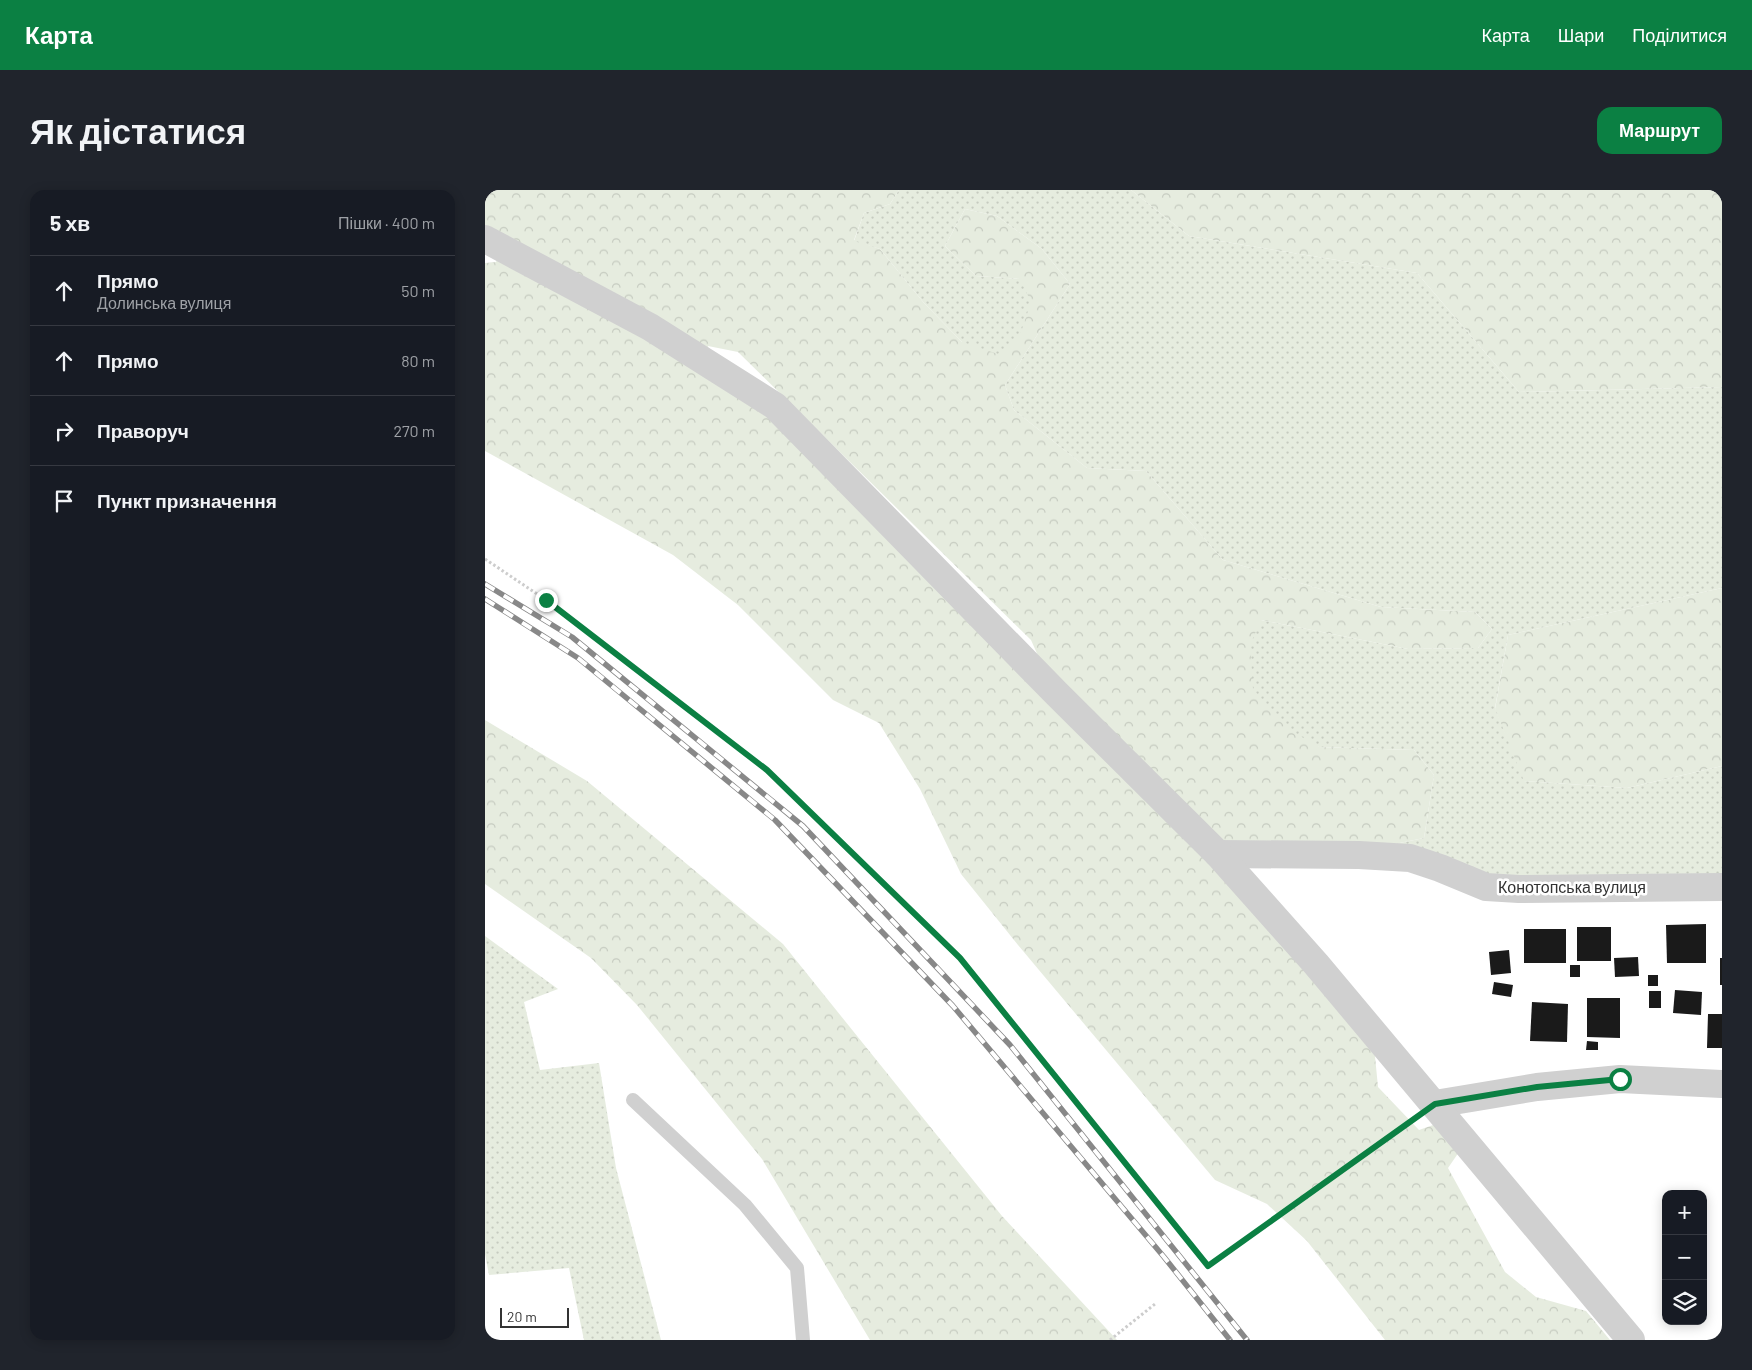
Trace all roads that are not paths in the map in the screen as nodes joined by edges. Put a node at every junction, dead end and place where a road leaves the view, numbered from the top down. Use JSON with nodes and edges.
{"nodes":[{"id":1,"x":485,"y":239,"type":"edge"},
{"id":2,"x":1218,"y":854,"type":"junction"},
{"id":3,"x":1722,"y":887,"type":"edge"},
{"id":4,"x":1722,"y":1084,"type":"edge"},
{"id":5,"x":633,"y":1100,"type":"dead end"},
{"id":6,"x":1435,"y":1104,"type":"junction"},
{"id":7,"x":803,"y":1340,"type":"edge"},
{"id":8,"x":1631,"y":1340,"type":"edge"}],
"edges":[{"from":1,"to":2,"type":"street"},
{"from":2,"to":3,"type":"street","name":"Конотопська вулиця"},
{"from":2,"to":6,"type":"street"},
{"from":4,"to":6,"type":"street"},
{"from":5,"to":7,"type":"lane"},
{"from":6,"to":8,"type":"street"}]}
